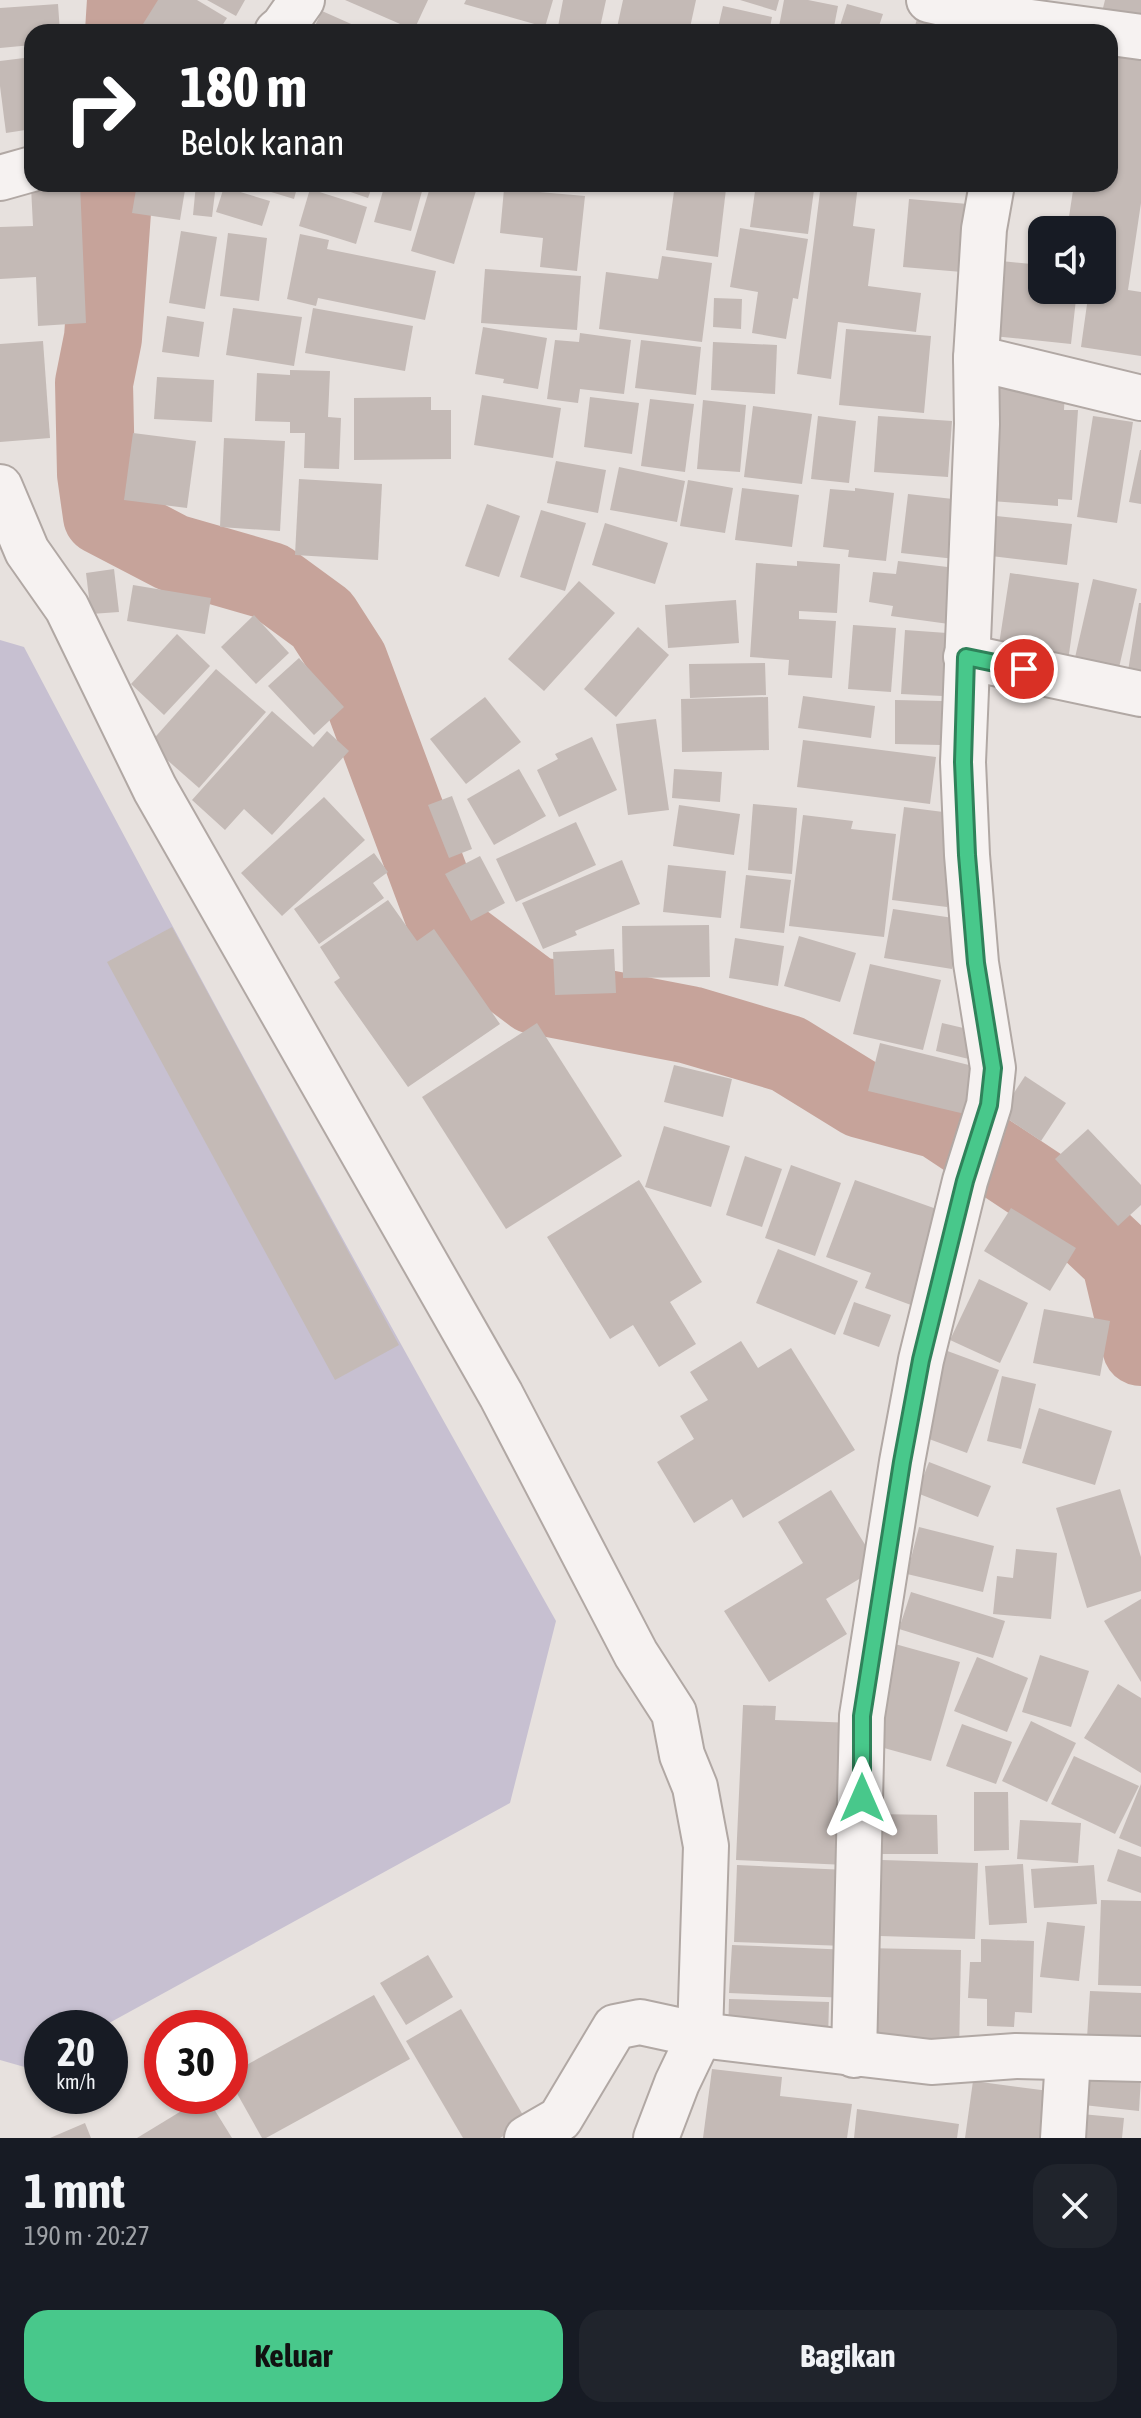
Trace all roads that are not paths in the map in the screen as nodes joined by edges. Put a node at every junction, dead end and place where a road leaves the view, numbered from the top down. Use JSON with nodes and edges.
{"nodes":[{"id":1,"x":302,"y":0,"type":"edge"},
{"id":2,"x":929,"y":0,"type":"edge"},
{"id":3,"x":285,"y":24,"type":"edge"},
{"id":4,"x":1012,"y":24,"type":"edge"},
{"id":5,"x":1118,"y":35,"type":"edge"},
{"id":6,"x":1141,"y":37,"type":"edge"},
{"id":7,"x":24,"y":171,"type":"edge"},
{"id":8,"x":0,"y":178,"type":"edge"},
{"id":9,"x":991,"y":192,"type":"edge"},
{"id":10,"x":976,"y":358,"type":"junction"},
{"id":11,"x":1141,"y":398,"type":"edge"},
{"id":12,"x":0,"y":487,"type":"edge"},
{"id":13,"x":966,"y":657,"type":"junction"},
{"id":14,"x":1141,"y":694,"type":"edge"},
{"id":15,"x":700,"y":2035,"type":"junction"},
{"id":16,"x":854,"y":2055,"type":"junction"},
{"id":17,"x":1068,"y":2058,"type":"junction"},
{"id":18,"x":1141,"y":2059,"type":"edge"},
{"id":19,"x":527,"y":2138,"type":"edge"},
{"id":20,"x":656,"y":2138,"type":"edge"},
{"id":21,"x":1063,"y":2138,"type":"edge"}],
"edges":[{"from":1,"to":3,"type":"street"},
{"from":2,"to":4,"type":"street"},
{"from":5,"to":6,"type":"street"},
{"from":7,"to":8,"type":"street"},
{"from":9,"to":10,"type":"street"},
{"from":10,"to":11,"type":"street"},
{"from":10,"to":13,"type":"street"},
{"from":12,"to":15,"type":"street"},
{"from":13,"to":14,"type":"street"},
{"from":13,"to":16,"type":"street"},
{"from":15,"to":16,"type":"street"},
{"from":15,"to":19,"type":"street"},
{"from":15,"to":20,"type":"street"},
{"from":16,"to":17,"type":"street"},
{"from":17,"to":18,"type":"street"},
{"from":17,"to":21,"type":"street"}]}
